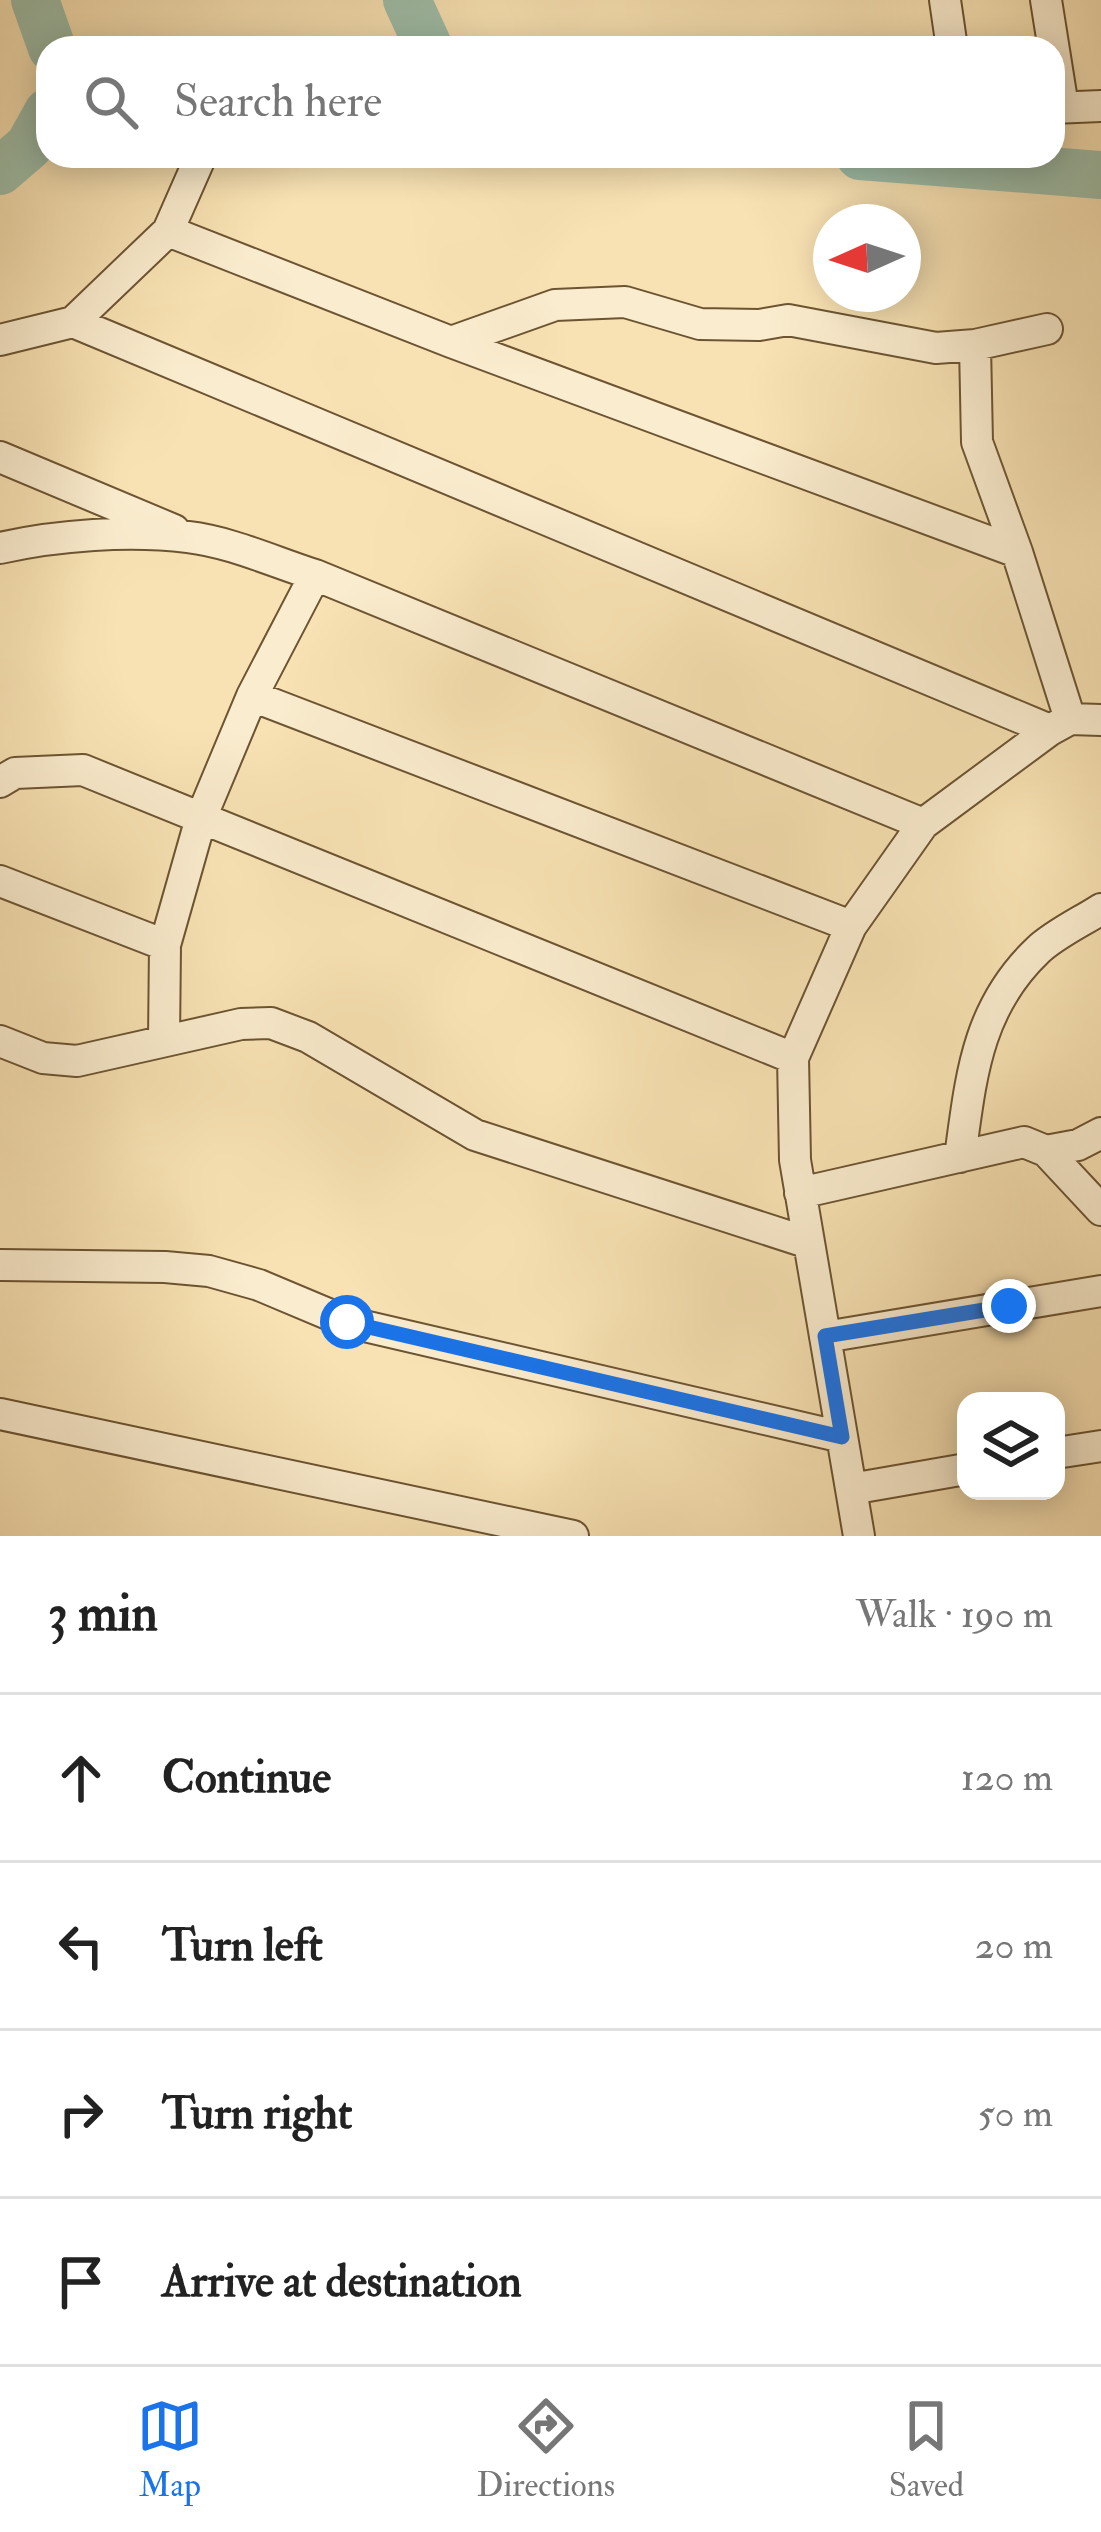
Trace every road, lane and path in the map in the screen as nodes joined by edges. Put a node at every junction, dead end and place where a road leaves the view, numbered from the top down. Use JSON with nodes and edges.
{"nodes":[{"id":1,"x":944,"y":0,"type":"edge"},
{"id":2,"x":1046,"y":0,"type":"edge"},
{"id":3,"x":950,"y":36,"type":"edge"},
{"id":4,"x":1050,"y":36,"type":"edge"},
{"id":5,"x":1101,"y":106,"type":"edge"},
{"id":6,"x":1065,"y":108,"type":"edge"},
{"id":7,"x":196,"y":168,"type":"edge"},
{"id":8,"x":168,"y":231,"type":"junction"},
{"id":9,"x":74,"y":322,"type":"junction"},
{"id":10,"x":1047,"y":329,"type":"dead end"},
{"id":11,"x":0,"y":340,"type":"edge"},
{"id":12,"x":451,"y":343,"type":"junction"},
{"id":13,"x":975,"y":346,"type":"junction"},
{"id":14,"x":0,"y":458,"type":"edge"},
{"id":15,"x":191,"y":537,"type":"junction"},
{"id":16,"x":0,"y":548,"type":"edge"},
{"id":17,"x":1017,"y":552,"type":"junction"},
{"id":18,"x":315,"y":575,"type":"junction"},
{"id":19,"x":253,"y":696,"type":"junction"},
{"id":20,"x":1074,"y":723,"type":"edge"},
{"id":21,"x":0,"y":782,"type":"edge"},
{"id":22,"x":201,"y":818,"type":"junction"},
{"id":23,"x":923,"y":824,"type":"junction"},
{"id":24,"x":0,"y":881,"type":"edge"},
{"id":25,"x":1101,"y":909,"type":"edge"},
{"id":26,"x":851,"y":926,"type":"junction"},
{"id":27,"x":165,"y":944,"type":"junction"},
{"id":28,"x":0,"y":1041,"type":"edge"},
{"id":29,"x":164,"y":1041,"type":"junction"},
{"id":30,"x":793,"y":1058,"type":"junction"},
{"id":31,"x":1101,"y":1133,"type":"edge"},
{"id":32,"x":1046,"y":1150,"type":"junction"},
{"id":33,"x":960,"y":1157,"type":"junction"},
{"id":34,"x":800,"y":1193,"type":"junction"},
{"id":35,"x":1101,"y":1210,"type":"edge"},
{"id":36,"x":809,"y":1244,"type":"junction"},
{"id":37,"x":0,"y":1265,"type":"edge"},
{"id":38,"x":1101,"y":1291,"type":"edge"},
{"id":39,"x":825,"y":1336,"type":"junction"},
{"id":40,"x":0,"y":1414,"type":"edge"},
{"id":41,"x":842,"y":1437,"type":"junction"},
{"id":42,"x":1101,"y":1446,"type":"edge"},
{"id":43,"x":1065,"y":1452,"type":"edge"},
{"id":44,"x":957,"y":1471,"type":"edge"},
{"id":45,"x":851,"y":1489,"type":"junction"},
{"id":46,"x":573,"y":1536,"type":"edge"},
{"id":47,"x":860,"y":1536,"type":"edge"}],
"edges":[{"from":1,"to":3,"type":"street"},
{"from":2,"to":4,"type":"street"},
{"from":5,"to":6,"type":"street"},
{"from":7,"to":8,"type":"street"},
{"from":8,"to":9,"type":"street"},
{"from":8,"to":12,"type":"street"},
{"from":9,"to":11,"type":"street"},
{"from":9,"to":20,"type":"street"},
{"from":10,"to":13,"type":"street"},
{"from":12,"to":13,"type":"street"},
{"from":12,"to":17,"type":"street"},
{"from":13,"to":17,"type":"street"},
{"from":14,"to":15,"type":"street"},
{"from":15,"to":16,"type":"street"},
{"from":15,"to":18,"type":"street"},
{"from":17,"to":20,"type":"street"},
{"from":18,"to":19,"type":"street"},
{"from":18,"to":23,"type":"street"},
{"from":19,"to":22,"type":"street"},
{"from":19,"to":26,"type":"street"},
{"from":20,"to":23,"type":"street"},
{"from":21,"to":22,"type":"street"},
{"from":22,"to":27,"type":"street"},
{"from":22,"to":30,"type":"street"},
{"from":23,"to":26,"type":"street"},
{"from":24,"to":27,"type":"street"},
{"from":25,"to":33,"type":"street"},
{"from":26,"to":30,"type":"street"},
{"from":27,"to":29,"type":"street"},
{"from":28,"to":29,"type":"street"},
{"from":29,"to":36,"type":"street"},
{"from":30,"to":34,"type":"street"},
{"from":31,"to":32,"type":"street"},
{"from":32,"to":33,"type":"street"},
{"from":32,"to":35,"type":"street"},
{"from":33,"to":34,"type":"street"},
{"from":34,"to":36,"type":"street"},
{"from":36,"to":39,"type":"street"},
{"from":37,"to":41,"type":"street"},
{"from":38,"to":39,"type":"street"},
{"from":39,"to":41,"type":"street"},
{"from":40,"to":46,"type":"street"},
{"from":41,"to":45,"type":"street"},
{"from":42,"to":43,"type":"street"},
{"from":44,"to":45,"type":"street"},
{"from":45,"to":47,"type":"street"}]}
